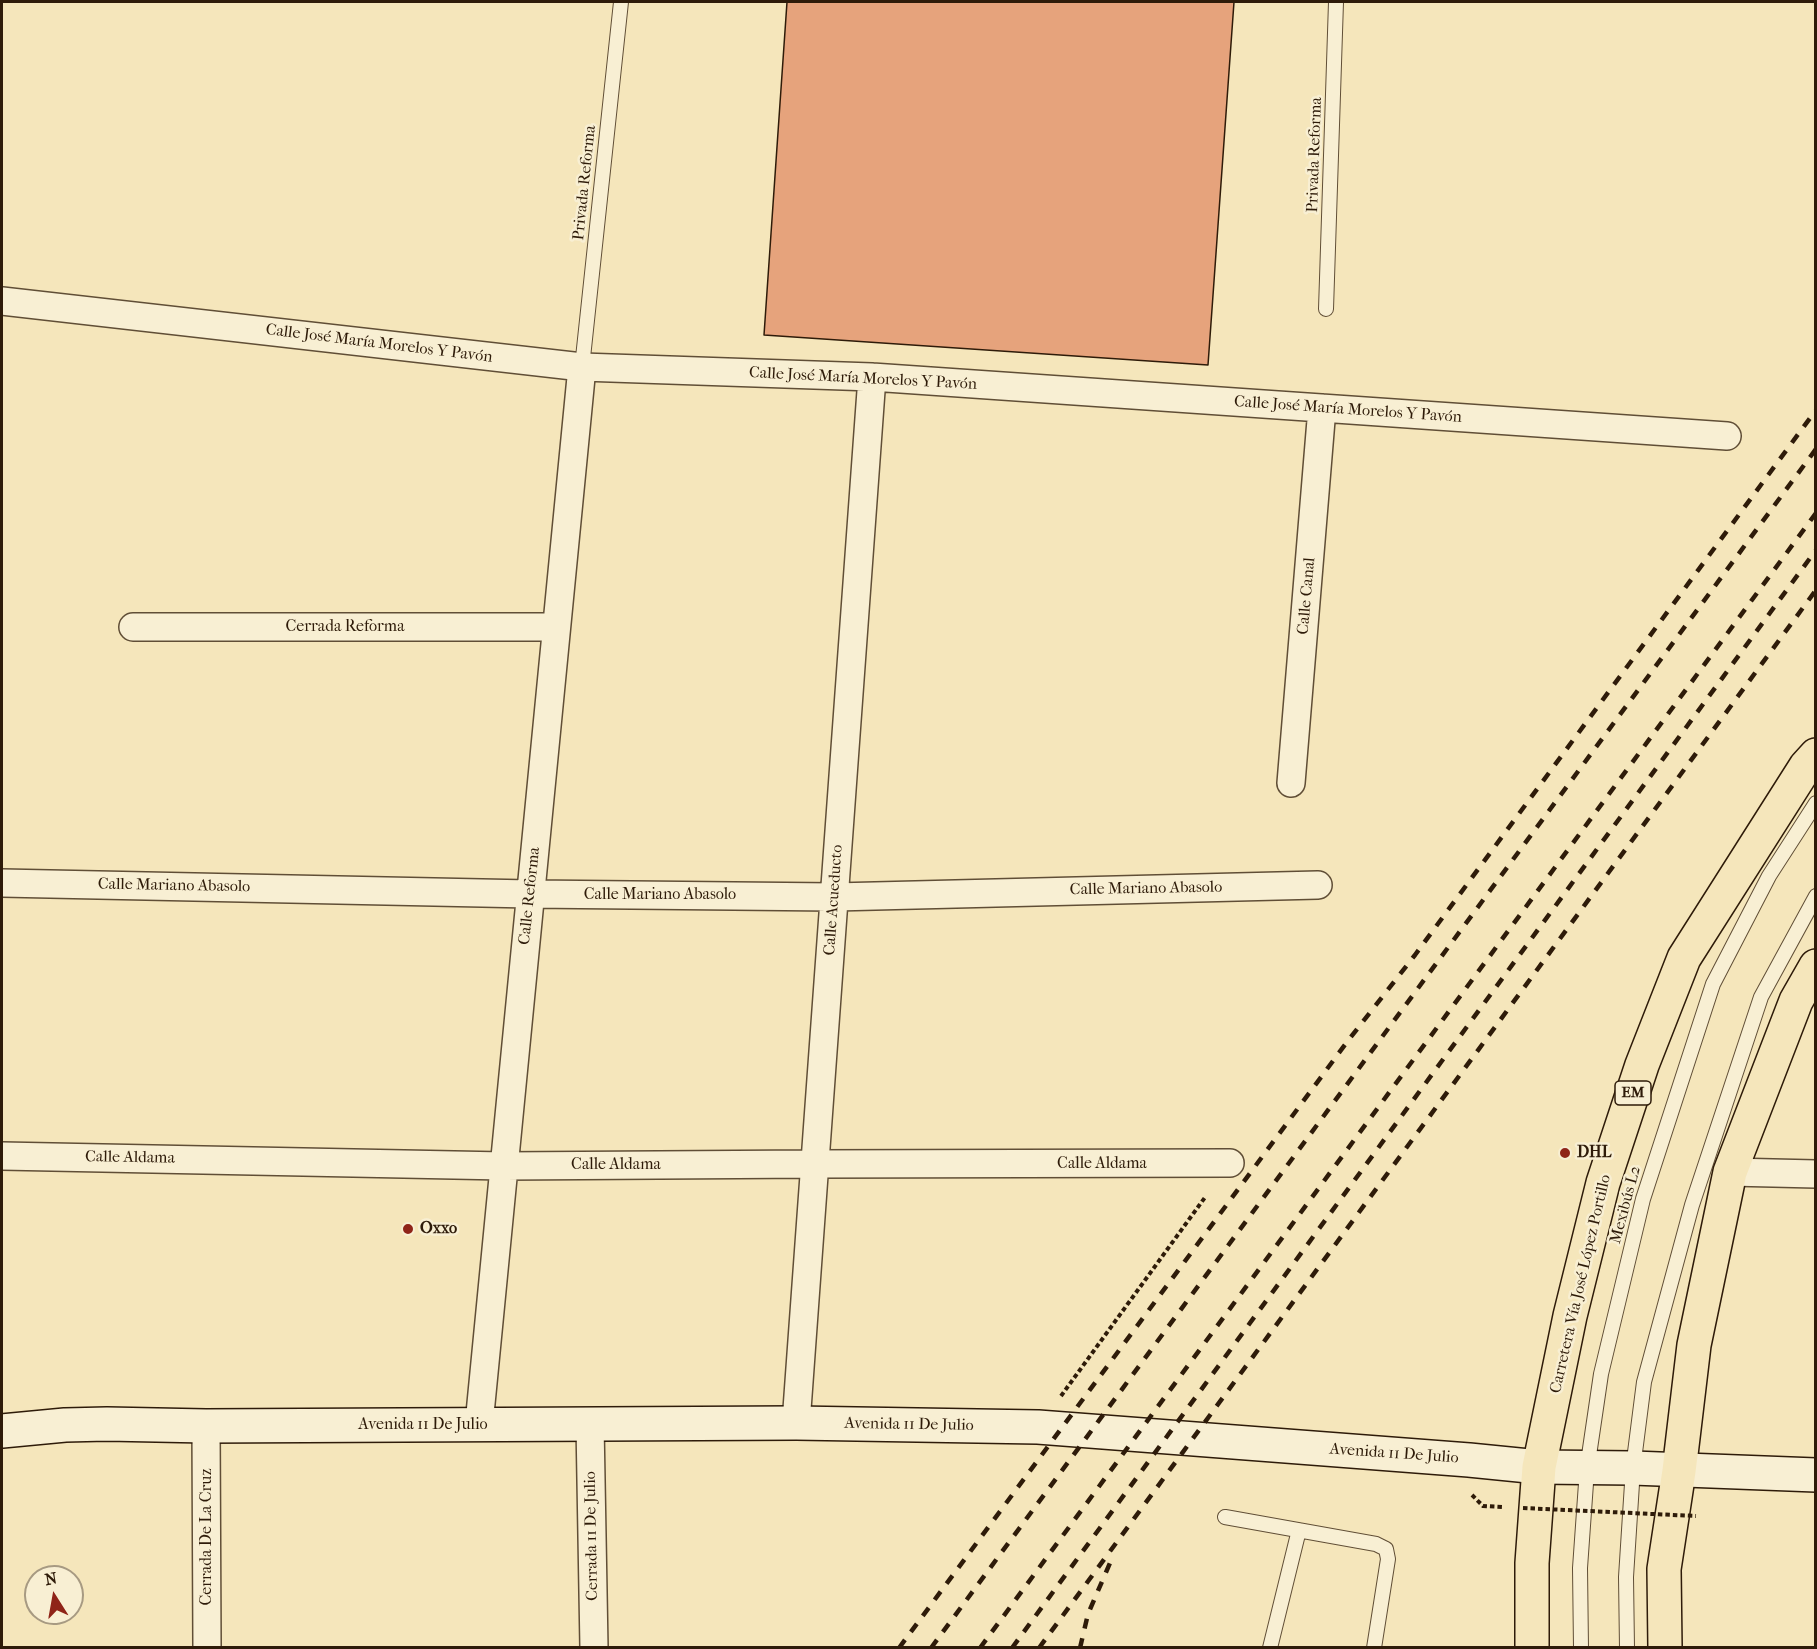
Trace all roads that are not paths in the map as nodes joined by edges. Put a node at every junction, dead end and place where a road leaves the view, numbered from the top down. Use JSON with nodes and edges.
{"nodes":[{"id":1,"x":621,"y":2,"type":"edge"},
{"id":2,"x":1336,"y":2,"type":"edge"},
{"id":3,"x":2,"y":301,"type":"edge"},
{"id":4,"x":1326,"y":309,"type":"dead end"},
{"id":5,"x":582,"y":367,"type":"junction"},
{"id":6,"x":872,"y":377,"type":"junction"},
{"id":7,"x":1322,"y":408,"type":"junction"},
{"id":8,"x":1727,"y":436,"type":"dead end"},
{"id":9,"x":133,"y":627,"type":"dead end"},
{"id":10,"x":556,"y":627,"type":"junction"},
{"id":11,"x":1815,"y":755,"type":"edge"},
{"id":12,"x":1291,"y":783,"type":"dead end"},
{"id":13,"x":1815,"y":803,"type":"edge"},
{"id":14,"x":2,"y":883,"type":"edge"},
{"id":15,"x":1318,"y":885,"type":"dead end"},
{"id":16,"x":530,"y":894,"type":"junction"},
{"id":17,"x":1815,"y":896,"type":"edge"},
{"id":18,"x":835,"y":897,"type":"junction"},
{"id":19,"x":1815,"y":966,"type":"edge"},
{"id":20,"x":2,"y":1156,"type":"edge"},
{"id":21,"x":814,"y":1164,"type":"junction"},
{"id":22,"x":1230,"y":1164,"type":"road end"},
{"id":23,"x":504,"y":1166,"type":"junction"},
{"id":24,"x":1731,"y":1172,"type":"junction"},
{"id":25,"x":1815,"y":1174,"type":"edge"},
{"id":26,"x":2,"y":1417,"type":"edge"},
{"id":27,"x":796,"y":1423,"type":"junction"},
{"id":28,"x":479,"y":1424,"type":"junction"},
{"id":29,"x":590,"y":1424,"type":"junction"},
{"id":30,"x":66,"y":1425,"type":"junction"},
{"id":31,"x":206,"y":1426,"type":"junction"},
{"id":32,"x":2,"y":1431,"type":"edge"},
{"id":33,"x":1539,"y":1467,"type":"junction"},
{"id":34,"x":1633,"y":1468,"type":"junction"},
{"id":35,"x":1587,"y":1469,"type":"junction"},
{"id":36,"x":1679,"y":1471,"type":"junction"},
{"id":37,"x":1815,"y":1474,"type":"edge"},
{"id":38,"x":1225,"y":1517,"type":"dead end"},
{"id":39,"x":1299,"y":1530,"type":"junction"},
{"id":40,"x":207,"y":1647,"type":"edge"},
{"id":41,"x":594,"y":1647,"type":"edge"},
{"id":42,"x":1270,"y":1647,"type":"edge"},
{"id":43,"x":1374,"y":1647,"type":"edge"},
{"id":44,"x":1532,"y":1647,"type":"edge"},
{"id":45,"x":1581,"y":1647,"type":"edge"},
{"id":46,"x":1627,"y":1647,"type":"edge"},
{"id":47,"x":1665,"y":1647,"type":"edge"}],
"edges":[{"from":1,"to":5,"type":"lane","name":"Privada Reforma"},
{"from":2,"to":4,"type":"lane","name":"Privada Reforma"},
{"from":3,"to":5,"type":"street","name":"Calle José María Morelos Y Pavón"},
{"from":5,"to":6,"type":"street","name":"Calle José María Morelos Y Pavón"},
{"from":5,"to":10,"type":"street","name":"Calle Reforma"},
{"from":6,"to":7,"type":"street","name":"Calle José María Morelos Y Pavón"},
{"from":6,"to":18,"type":"street","name":"Calle Acueducto"},
{"from":7,"to":8,"type":"street","name":"Calle José María Morelos Y Pavón"},
{"from":7,"to":12,"type":"street","name":"Calle Canal"},
{"from":9,"to":10,"type":"street","name":"Cerrada Reforma"},
{"from":10,"to":16,"type":"street","name":"Calle Reforma"},
{"from":11,"to":33,"type":"main road","name":"Carretera Vía José López Portillo","number":"EM"},
{"from":13,"to":35,"type":"lane","name":"Mexibús L2"},
{"from":14,"to":16,"type":"street","name":"Calle Mariano Abasolo"},
{"from":15,"to":18,"type":"street","name":"Calle Mariano Abasolo"},
{"from":16,"to":18,"type":"street","name":"Calle Mariano Abasolo"},
{"from":16,"to":23,"type":"street","name":"Calle Reforma"},
{"from":17,"to":34,"type":"lane"},
{"from":18,"to":21,"type":"street","name":"Calle Acueducto"},
{"from":19,"to":24,"type":"main road"},
{"from":20,"to":23,"type":"street","name":"Calle Aldama"},
{"from":21,"to":22,"type":"street","name":"Calle Aldama"},
{"from":21,"to":23,"type":"street","name":"Calle Aldama"},
{"from":21,"to":27,"type":"street","name":"Calle Acueducto"},
{"from":23,"to":28,"type":"street","name":"Calle Reforma"},
{"from":24,"to":25,"type":"street"},
{"from":24,"to":36,"type":"main road"},
{"from":26,"to":30,"type":"street"},
{"from":27,"to":29,"type":"street","name":"Avenida 11 De Julio"},
{"from":27,"to":33,"type":"street","name":"Avenida 11 De Julio"},
{"from":28,"to":29,"type":"street","name":"Avenida 11 De Julio"},
{"from":28,"to":31,"type":"street","name":"Avenida 11 De Julio"},
{"from":29,"to":41,"type":"street","name":"Cerrada 11 De Julio"},
{"from":30,"to":31,"type":"street","name":"Avenida 11 De Julio"},
{"from":30,"to":32,"type":"street","name":"Avenida 11 De Julio"},
{"from":31,"to":40,"type":"street","name":"Cerrada De La Cruz"},
{"from":33,"to":35,"type":"street","name":"Avenida 11 De Julio"},
{"from":33,"to":44,"type":"main road","name":"Carretera Vía José López Portillo","number":"EM"},
{"from":34,"to":35,"type":"street","name":"Avenida 11 De Julio"},
{"from":34,"to":36,"type":"street","name":"Avenida 11 De Julio"},
{"from":34,"to":46,"type":"lane"},
{"from":35,"to":45,"type":"lane","name":"Mexibús L2"},
{"from":36,"to":37,"type":"street","name":"Avenida 11 De Julio"},
{"from":36,"to":47,"type":"main road"},
{"from":38,"to":39,"type":"lane"},
{"from":39,"to":42,"type":"lane"},
{"from":39,"to":43,"type":"lane"}]}
